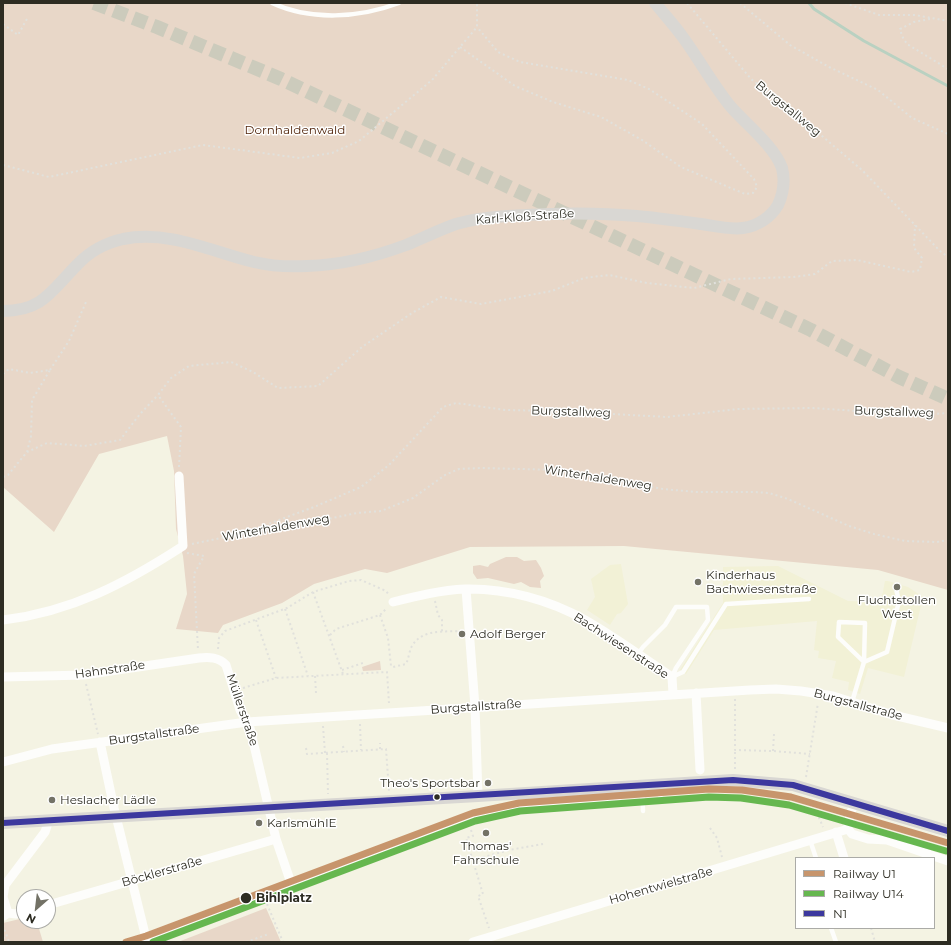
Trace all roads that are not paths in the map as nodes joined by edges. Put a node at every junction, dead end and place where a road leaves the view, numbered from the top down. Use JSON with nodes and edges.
{"nodes":[{"id":1,"x":272,"y":3,"type":"edge"},
{"id":2,"x":399,"y":3,"type":"edge"},
{"id":3,"x":655,"y":3,"type":"edge"},
{"id":4,"x":3,"y":311,"type":"edge"},
{"id":5,"x":179,"y":476,"type":"road end"},
{"id":6,"x":466,"y":589,"type":"junction"},
{"id":7,"x":896,"y":590,"type":"dead end"},
{"id":8,"x":809,"y":598,"type":"dead end"},
{"id":9,"x":393,"y":602,"type":"road end"},
{"id":10,"x":3,"y":620,"type":"edge"},
{"id":11,"x":638,"y":655,"type":"junction"},
{"id":12,"x":217,"y":659,"type":"joint"},
{"id":13,"x":864,"y":662,"type":"junction"},
{"id":14,"x":3,"y":677,"type":"edge"},
{"id":15,"x":672,"y":677,"type":"junction"},
{"id":16,"x":696,"y":693,"type":"junction"},
{"id":17,"x":673,"y":694,"type":"junction"},
{"id":18,"x":852,"y":702,"type":"junction"},
{"id":19,"x":475,"y":706,"type":"junction"},
{"id":20,"x":247,"y":722,"type":"junction"},
{"id":21,"x":948,"y":728,"type":"edge"},
{"id":22,"x":100,"y":742,"type":"junction"},
{"id":23,"x":3,"y":762,"type":"edge"},
{"id":24,"x":700,"y":770,"type":"dead end"},
{"id":25,"x":660,"y":785,"type":"junction"},
{"id":26,"x":642,"y":786,"type":"junction"},
{"id":27,"x":629,"y":787,"type":"junction"},
{"id":28,"x":478,"y":796,"type":"junction"},
{"id":29,"x":661,"y":801,"type":"road end"},
{"id":30,"x":854,"y":802,"type":"junction"},
{"id":31,"x":269,"y":808,"type":"junction"},
{"id":32,"x":643,"y":811,"type":"dead end"},
{"id":33,"x":116,"y":817,"type":"junction"},
{"id":34,"x":47,"y":821,"type":"junction"},
{"id":35,"x":3,"y":823,"type":"edge"},
{"id":36,"x":848,"y":829,"type":"junction"},
{"id":37,"x":948,"y":831,"type":"edge"},
{"id":38,"x":836,"y":832,"type":"junction"},
{"id":39,"x":276,"y":839,"type":"junction"},
{"id":40,"x":810,"y":840,"type":"junction"},
{"id":41,"x":816,"y":857,"type":"edge"},
{"id":42,"x":844,"y":857,"type":"edge"},
{"id":43,"x":948,"y":861,"type":"edge"},
{"id":44,"x":132,"y":881,"type":"junction"},
{"id":45,"x":291,"y":883,"type":"junction"},
{"id":46,"x":56,"y":903,"type":"edge"},
{"id":47,"x":5,"y":914,"type":"edge"},
{"id":48,"x":16,"y":914,"type":"edge"},
{"id":49,"x":831,"y":929,"type":"edge"},
{"id":50,"x":147,"y":940,"type":"edge"},
{"id":51,"x":133,"y":942,"type":"edge"},
{"id":52,"x":473,"y":942,"type":"edge"},
{"id":53,"x":836,"y":942,"type":"edge"}],
"edges":[{"from":1,"to":2,"type":"lane"},
{"from":3,"to":4,"type":"main road","name":"Karl-Kloß-Straße"},
{"from":5,"to":10,"type":"street"},
{"from":6,"to":9,"type":"street","name":"Bachwiesenstraße"},
{"from":6,"to":11,"type":"street","name":"Bachwiesenstraße"},
{"from":6,"to":19,"type":"street"},
{"from":7,"to":13,"type":"lane"},
{"from":8,"to":15,"type":"lane"},
{"from":11,"to":15,"type":"street","name":"Bachwiesenstraße"},
{"from":11,"to":15,"type":"lane"},
{"from":12,"to":14,"type":"street","name":"Hahnstraße"},
{"from":12,"to":20,"type":"street","name":"Müllerstraße"},
{"from":13,"to":13,"type":"lane"},
{"from":13,"to":18,"type":"lane"},
{"from":15,"to":17,"type":"street","name":"Bachwiesenstraße"},
{"from":16,"to":17,"type":"street","name":"Burgstallstraße"},
{"from":16,"to":18,"type":"street","name":"Burgstallstraße"},
{"from":16,"to":24,"type":"street"},
{"from":17,"to":19,"type":"street","name":"Burgstallstraße"},
{"from":18,"to":21,"type":"street","name":"Burgstallstraße"},
{"from":19,"to":20,"type":"street","name":"Burgstallstraße"},
{"from":19,"to":28,"type":"street"},
{"from":20,"to":22,"type":"street","name":"Burgstallstraße"},
{"from":20,"to":31,"type":"street","name":"Müllerstraße"},
{"from":22,"to":23,"type":"street","name":"Burgstallstraße"},
{"from":22,"to":33,"type":"street"},
{"from":25,"to":26,"type":"main road"},
{"from":25,"to":29,"type":"lane"},
{"from":25,"to":30,"type":"main road"},
{"from":26,"to":27,"type":"main road"},
{"from":26,"to":32,"type":"lane"},
{"from":27,"to":28,"type":"main road"},
{"from":27,"to":45,"type":"street"},
{"from":28,"to":31,"type":"main road"},
{"from":30,"to":36,"type":"street"},
{"from":30,"to":37,"type":"main road"},
{"from":31,"to":33,"type":"main road"},
{"from":31,"to":39,"type":"street","name":"Müllerstraße"},
{"from":33,"to":34,"type":"main road"},
{"from":33,"to":44,"type":"street"},
{"from":34,"to":35,"type":"main road"},
{"from":34,"to":47,"type":"street"},
{"from":36,"to":38,"type":"street","name":"Hohentwielstraße"},
{"from":36,"to":43,"type":"street"},
{"from":38,"to":40,"type":"street","name":"Hohentwielstraße"},
{"from":38,"to":42,"type":"street"},
{"from":39,"to":44,"type":"street","name":"Böcklerstraße"},
{"from":39,"to":45,"type":"street","name":"Müllerstraße"},
{"from":40,"to":41,"type":"lane"},
{"from":40,"to":52,"type":"street","name":"Hohentwielstraße"},
{"from":44,"to":46,"type":"street","name":"Böcklerstraße"},
{"from":44,"to":50,"type":"street"},
{"from":45,"to":50,"type":"street"},
{"from":47,"to":48,"type":"street"},
{"from":49,"to":53,"type":"lane"},
{"from":50,"to":51,"type":"street"}]}
